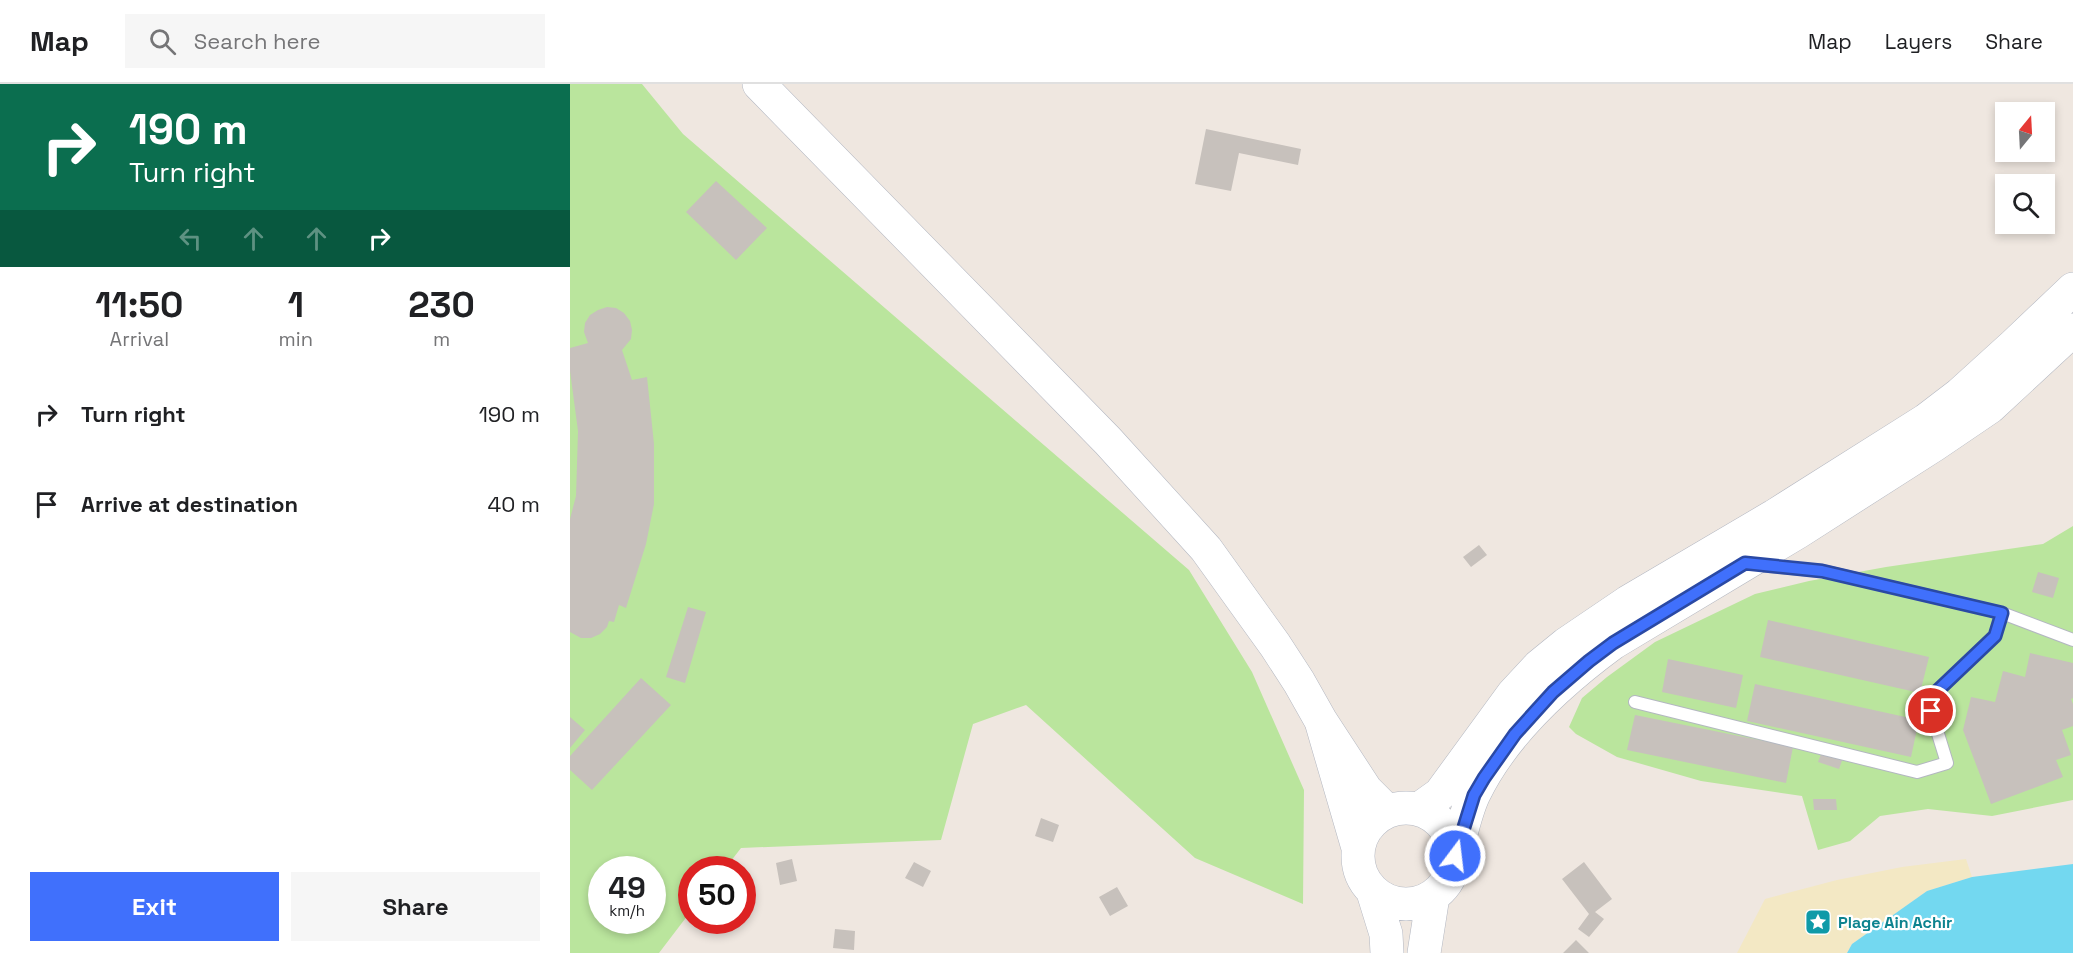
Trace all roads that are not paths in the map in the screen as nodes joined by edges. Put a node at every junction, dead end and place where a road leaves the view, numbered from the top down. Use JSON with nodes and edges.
{"nodes":[{"id":1,"x":759,"y":84,"type":"edge"},
{"id":2,"x":2073,"y":289,"type":"edge"},
{"id":3,"x":2073,"y":330,"type":"edge"},
{"id":4,"x":1733,"y":555,"type":"junction"},
{"id":5,"x":2002,"y":613,"type":"junction"},
{"id":6,"x":2073,"y":640,"type":"edge"},
{"id":7,"x":1635,"y":702,"type":"dead end"},
{"id":8,"x":1321,"y":721,"type":"junction"},
{"id":9,"x":1403,"y":810,"type":"junction"},
{"id":10,"x":1358,"y":848,"type":"junction"},
{"id":11,"x":1455,"y":856,"type":"junction"},
{"id":12,"x":1373,"y":892,"type":"junction"},
{"id":13,"x":1433,"y":897,"type":"junction"},
{"id":14,"x":1388,"y":953,"type":"edge"},
{"id":15,"x":1424,"y":953,"type":"edge"}],
"edges":[{"from":1,"to":8,"type":"main road"},
{"from":2,"to":4,"type":"main road"},
{"from":3,"to":4,"type":"main road"},
{"from":4,"to":5,"type":"lane"},
{"from":4,"to":9,"type":"main road"},
{"from":4,"to":11,"type":"main road"},
{"from":5,"to":6,"type":"lane"},
{"from":5,"to":7,"type":"lane"},
{"from":8,"to":9,"type":"main road"},
{"from":8,"to":10,"type":"main road"},
{"from":9,"to":10,"type":"main road"},
{"from":9,"to":11,"type":"main road"},
{"from":10,"to":12,"type":"main road"},
{"from":11,"to":13,"type":"main road"},
{"from":12,"to":13,"type":"main road"},
{"from":12,"to":14,"type":"main road"},
{"from":13,"to":15,"type":"main road"}]}
